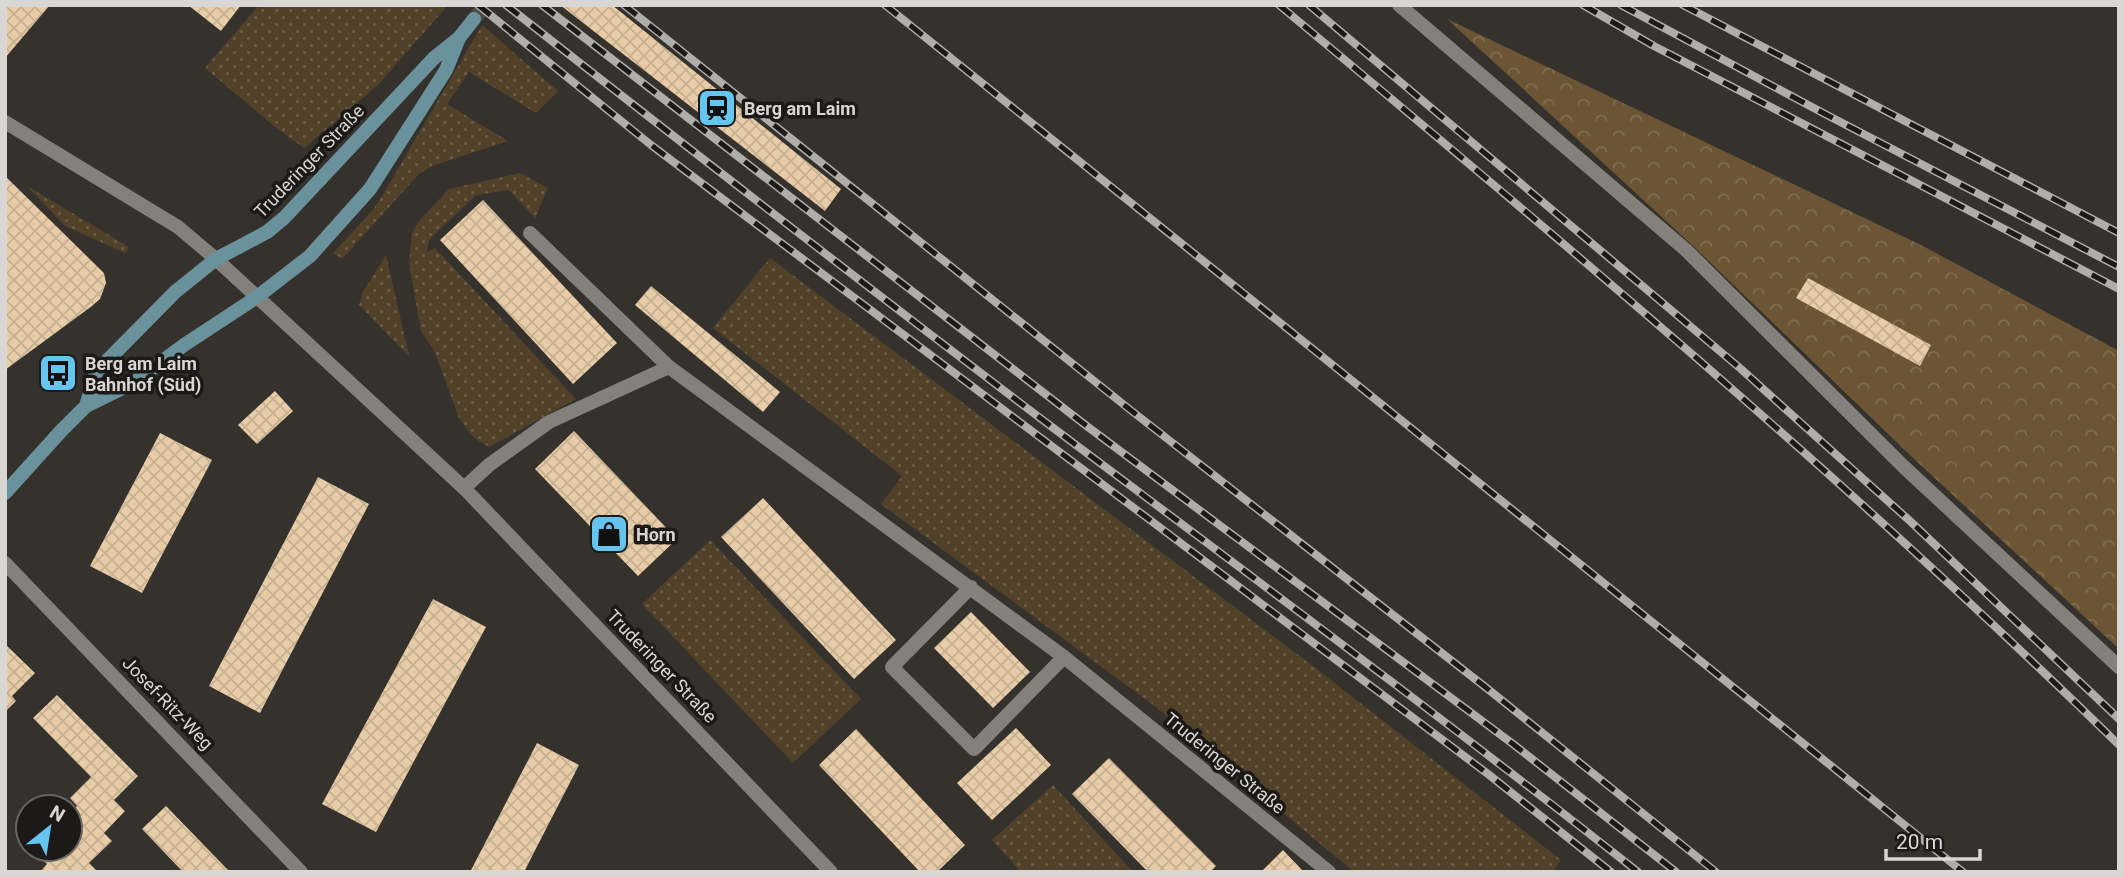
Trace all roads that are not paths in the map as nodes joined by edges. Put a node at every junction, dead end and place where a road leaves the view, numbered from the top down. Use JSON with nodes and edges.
{"nodes":[{"id":1,"x":1399,"y":5,"type":"edge"},
{"id":2,"x":474,"y":19,"type":"tunnel mouth"},
{"id":3,"x":459,"y":38,"type":"junction"},
{"id":4,"x":5,"y":122,"type":"edge"},
{"id":5,"x":530,"y":233,"type":"dead end"},
{"id":6,"x":216,"y":259,"type":"junction"},
{"id":7,"x":257,"y":297,"type":"junction"},
{"id":8,"x":669,"y":367,"type":"junction"},
{"id":9,"x":86,"y":406,"type":"junction"},
{"id":10,"x":464,"y":488,"type":"junction"},
{"id":11,"x":5,"y":493,"type":"edge"},
{"id":12,"x":5,"y":563,"type":"edge"},
{"id":13,"x":971,"y":587,"type":"junction"},
{"id":14,"x":1063,"y":657,"type":"junction"},
{"id":15,"x":2119,"y":667,"type":"edge"},
{"id":16,"x":301,"y":872,"type":"edge"},
{"id":17,"x":831,"y":872,"type":"edge"},
{"id":18,"x":1329,"y":872,"type":"edge"}],
"edges":[{"from":1,"to":15,"type":"street"},
{"from":2,"to":3,"type":"main road","name":"Truderinger Straße"},
{"from":3,"to":6,"type":"main road","name":"Truderinger Straße"},
{"from":3,"to":7,"type":"main road","name":"Truderinger Straße"},
{"from":4,"to":6,"type":"street"},
{"from":5,"to":8,"type":"street","name":"Truderinger Straße"},
{"from":6,"to":7,"type":"street","name":"Truderinger Straße"},
{"from":6,"to":9,"type":"main road"},
{"from":7,"to":9,"type":"main road"},
{"from":7,"to":10,"type":"street","name":"Truderinger Straße"},
{"from":8,"to":10,"type":"street"},
{"from":8,"to":13,"type":"street","name":"Truderinger Straße"},
{"from":9,"to":11,"type":"main road"},
{"from":10,"to":17,"type":"street","name":"Truderinger Straße"},
{"from":12,"to":16,"type":"street","name":"Josef-Ritz-Weg"},
{"from":13,"to":14,"type":"street","name":"Truderinger Straße"},
{"from":13,"to":14,"type":"street"},
{"from":14,"to":18,"type":"street","name":"Truderinger Straße"}]}
